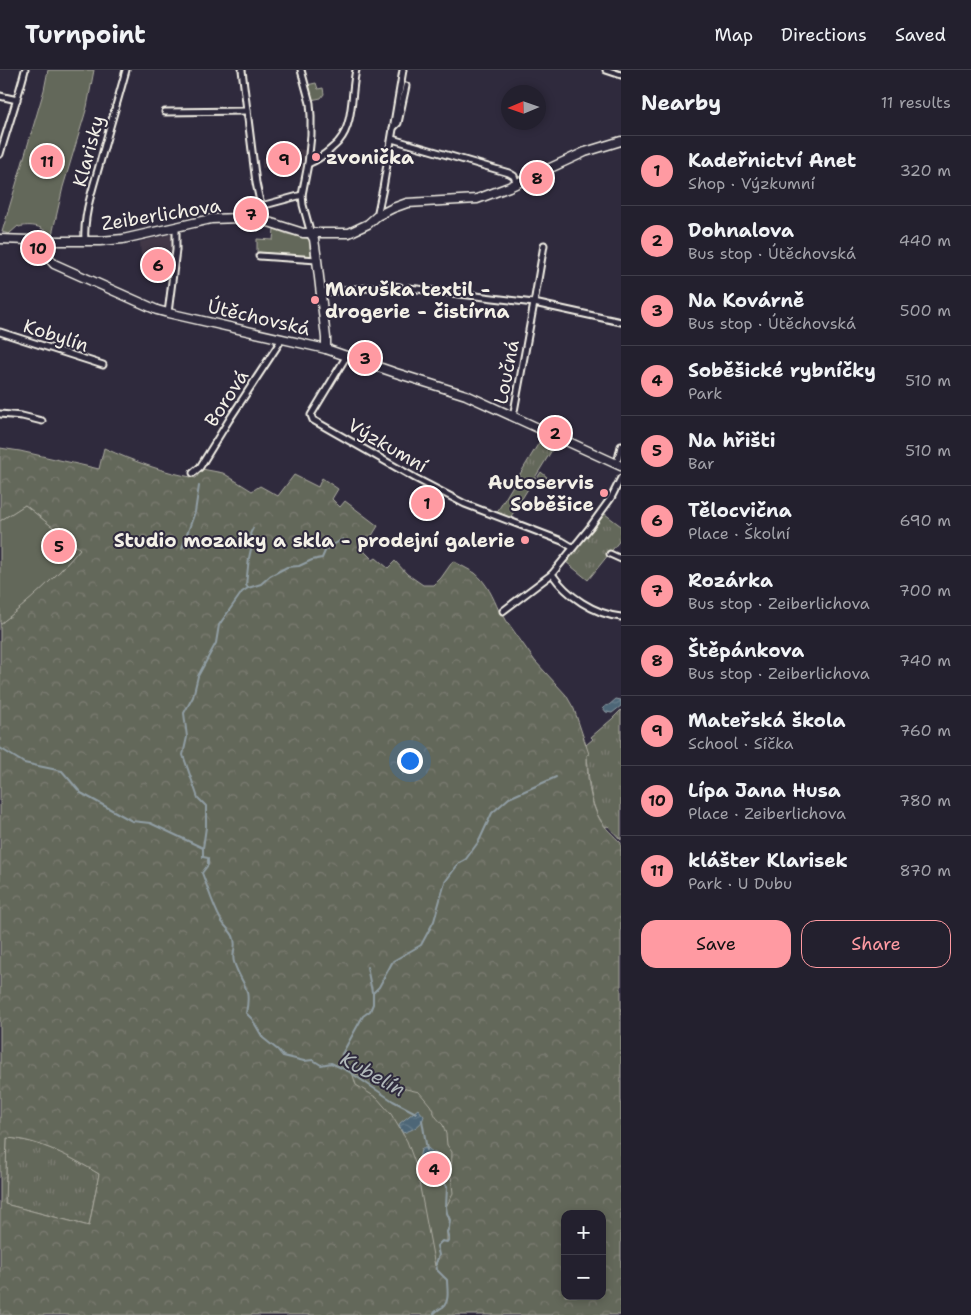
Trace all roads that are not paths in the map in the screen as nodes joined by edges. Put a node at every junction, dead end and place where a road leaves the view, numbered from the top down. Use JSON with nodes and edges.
{"nodes":[{"id":1,"x":25,"y":70,"type":"edge"},
{"id":2,"x":126,"y":70,"type":"edge"},
{"id":3,"x":242,"y":70,"type":"edge"},
{"id":4,"x":301,"y":70,"type":"edge"},
{"id":5,"x":356,"y":70,"type":"edge"},
{"id":6,"x":403,"y":70,"type":"edge"},
{"id":7,"x":606,"y":70,"type":"edge"},
{"id":8,"x":621,"y":75,"type":"edge"},
{"id":9,"x":406,"y":86,"type":"dead end"},
{"id":10,"x":0,"y":96,"type":"edge"},
{"id":11,"x":17,"y":100,"type":"junction"},
{"id":12,"x":247,"y":111,"type":"junction"},
{"id":13,"x":165,"y":112,"type":"dead end"},
{"id":14,"x":393,"y":128,"type":"junction"},
{"id":15,"x":392,"y":139,"type":"junction"},
{"id":16,"x":621,"y":141,"type":"edge"},
{"id":17,"x":1,"y":144,"type":"edge"},
{"id":18,"x":0,"y":154,"type":"edge"},
{"id":19,"x":308,"y":164,"type":"junction"},
{"id":20,"x":518,"y":184,"type":"junction"},
{"id":21,"x":302,"y":195,"type":"junction"},
{"id":22,"x":261,"y":206,"type":"junction"},
{"id":23,"x":377,"y":216,"type":"junction"},
{"id":24,"x":261,"y":219,"type":"junction"},
{"id":25,"x":176,"y":227,"type":"junction"},
{"id":26,"x":311,"y":234,"type":"junction"},
{"id":27,"x":0,"y":239,"type":"edge"},
{"id":28,"x":48,"y":241,"type":"junction"},
{"id":29,"x":85,"y":241,"type":"junction"},
{"id":30,"x":544,"y":245,"type":"dead end"},
{"id":31,"x":259,"y":256,"type":"dead end"},
{"id":32,"x":317,"y":260,"type":"junction"},
{"id":33,"x":400,"y":287,"type":"dead end"},
{"id":34,"x":409,"y":288,"type":"dead end"},
{"id":35,"x":321,"y":292,"type":"junction"},
{"id":36,"x":534,"y":303,"type":"junction"},
{"id":37,"x":168,"y":313,"type":"junction"},
{"id":38,"x":621,"y":322,"type":"edge"},
{"id":39,"x":0,"y":332,"type":"edge"},
{"id":40,"x":282,"y":339,"type":"junction"},
{"id":41,"x":326,"y":349,"type":"junction"},
{"id":42,"x":346,"y":357,"type":"junction"},
{"id":43,"x":103,"y":365,"type":"dead end"},
{"id":44,"x":0,"y":414,"type":"edge"},
{"id":45,"x":513,"y":417,"type":"junction"},
{"id":46,"x":42,"y":420,"type":"dead end"},
{"id":47,"x":621,"y":446,"type":"edge"},
{"id":48,"x":619,"y":465,"type":"edge"},
{"id":49,"x":193,"y":473,"type":"dead end"},
{"id":50,"x":621,"y":478,"type":"edge"},
{"id":51,"x":572,"y":547,"type":"junction"},
{"id":52,"x":610,"y":554,"type":"dead end"},
{"id":53,"x":621,"y":559,"type":"edge"},
{"id":54,"x":552,"y":574,"type":"junction"},
{"id":55,"x":504,"y":610,"type":"dead end"},
{"id":56,"x":621,"y":617,"type":"edge"}],
"edges":[{"from":1,"to":11,"type":"street"},
{"from":2,"to":29,"type":"street","name":"Klarisky"},
{"from":3,"to":12,"type":"street"},
{"from":4,"to":19,"type":"street"},
{"from":5,"to":19,"type":"street"},
{"from":6,"to":14,"type":"street"},
{"from":7,"to":8,"type":"street"},
{"from":9,"to":14,"type":"street"},
{"from":10,"to":11,"type":"street"},
{"from":11,"to":17,"type":"street"},
{"from":12,"to":13,"type":"street"},
{"from":12,"to":22,"type":"street"},
{"from":14,"to":15,"type":"street"},
{"from":15,"to":20,"type":"street"},
{"from":15,"to":23,"type":"street"},
{"from":16,"to":20,"type":"street","name":"Zeiberlichova"},
{"from":17,"to":18,"type":"street"},
{"from":19,"to":21,"type":"street"},
{"from":20,"to":23,"type":"street","name":"Zeiberlichova"},
{"from":21,"to":22,"type":"street"},
{"from":21,"to":26,"type":"street"},
{"from":22,"to":24,"type":"street"},
{"from":23,"to":26,"type":"street","name":"Zeiberlichova"},
{"from":24,"to":25,"type":"street","name":"Zeiberlichova"},
{"from":24,"to":26,"type":"street","name":"Zeiberlichova"},
{"from":25,"to":29,"type":"street","name":"Zeiberlichova"},
{"from":25,"to":37,"type":"street"},
{"from":26,"to":32,"type":"street"},
{"from":27,"to":28,"type":"street","name":"Zeiberlichova"},
{"from":28,"to":29,"type":"street","name":"Zeiberlichova"},
{"from":28,"to":37,"type":"street","name":"Útěchovská"},
{"from":30,"to":36,"type":"street","name":"Loučná"},
{"from":31,"to":32,"type":"street"},
{"from":32,"to":35,"type":"street"},
{"from":33,"to":35,"type":"street"},
{"from":34,"to":36,"type":"street"},
{"from":35,"to":41,"type":"street"},
{"from":36,"to":38,"type":"street"},
{"from":36,"to":45,"type":"street","name":"Loučná"},
{"from":37,"to":40,"type":"street","name":"Útěchovská"},
{"from":39,"to":43,"type":"street","name":"Kobylín"},
{"from":40,"to":41,"type":"street","name":"Útěchovská"},
{"from":40,"to":49,"type":"street","name":"Borová"},
{"from":41,"to":42,"type":"street","name":"Útěchovská"},
{"from":42,"to":45,"type":"street","name":"Útěchovská"},
{"from":42,"to":51,"type":"street","name":"Výzkumní"},
{"from":44,"to":46,"type":"street"},
{"from":45,"to":48,"type":"street","name":"Útěchovská"},
{"from":47,"to":48,"type":"street"},
{"from":50,"to":51,"type":"street"},
{"from":51,"to":54,"type":"street"},
{"from":52,"to":53,"type":"street"},
{"from":54,"to":55,"type":"street"},
{"from":54,"to":56,"type":"street"}]}
